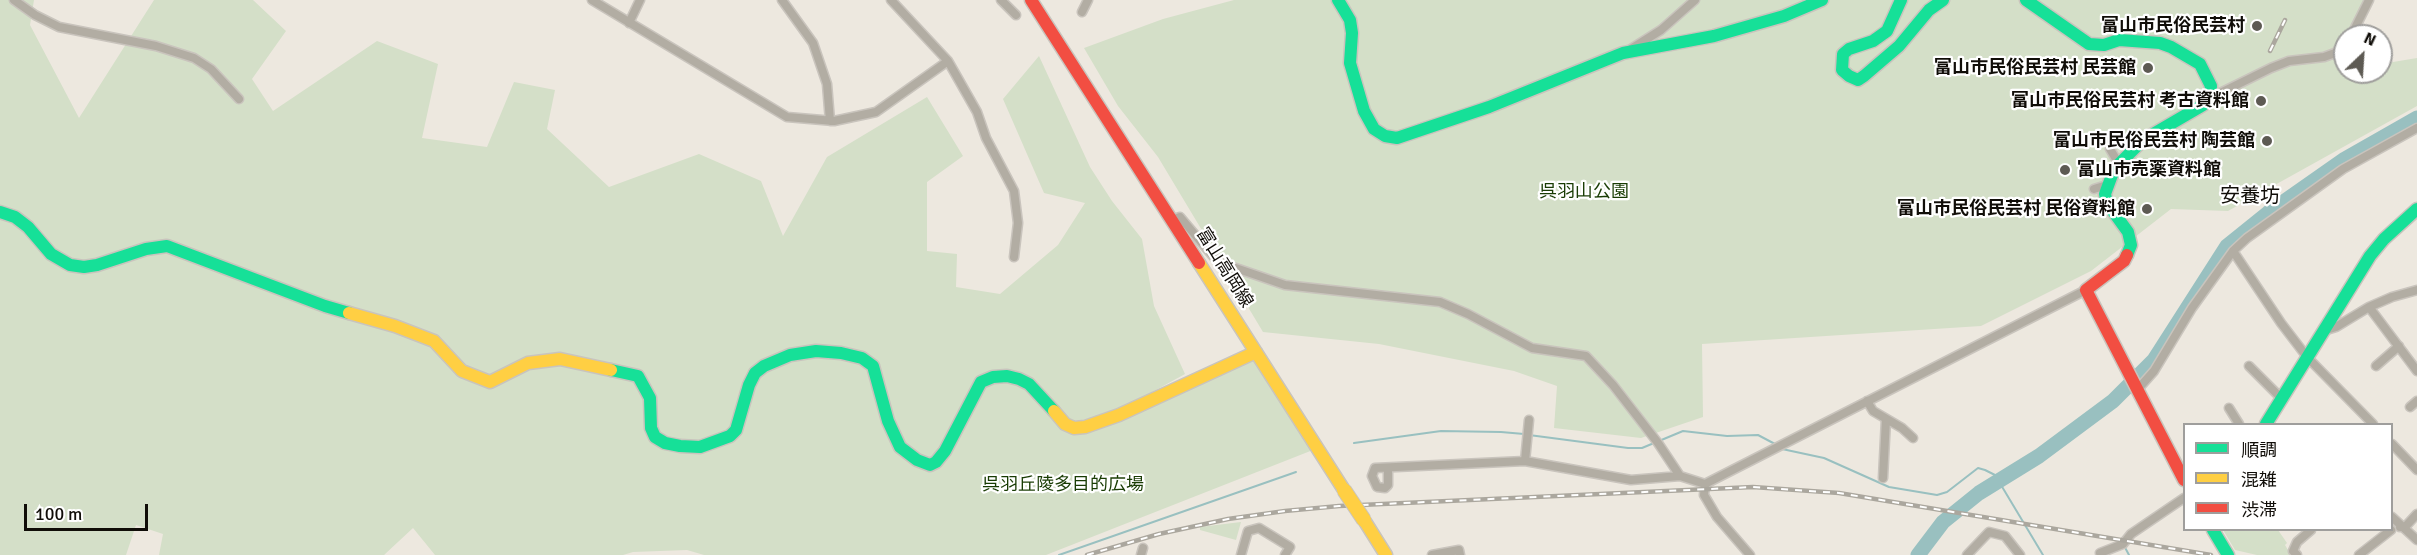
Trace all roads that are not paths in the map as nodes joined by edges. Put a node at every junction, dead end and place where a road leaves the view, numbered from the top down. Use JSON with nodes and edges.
{"nodes":[{"id":1,"x":14,"y":0,"type":"edge"},
{"id":2,"x":591,"y":0,"type":"edge"},
{"id":3,"x":640,"y":0,"type":"edge"},
{"id":4,"x":782,"y":0,"type":"edge"},
{"id":5,"x":891,"y":0,"type":"edge"},
{"id":6,"x":1000,"y":0,"type":"edge"},
{"id":7,"x":1031,"y":0,"type":"edge"},
{"id":8,"x":1088,"y":0,"type":"edge"},
{"id":9,"x":1338,"y":0,"type":"edge"},
{"id":10,"x":1695,"y":0,"type":"edge"},
{"id":11,"x":1901,"y":0,"type":"edge"},
{"id":12,"x":1942,"y":0,"type":"edge"},
{"id":13,"x":2026,"y":0,"type":"edge"},
{"id":14,"x":2369,"y":0,"type":"edge"},
{"id":15,"x":1817,"y":1,"type":"edge"},
{"id":16,"x":1082,"y":12,"type":"dead end"},
{"id":17,"x":1016,"y":15,"type":"dead end"},
{"id":18,"x":629,"y":23,"type":"junction"},
{"id":19,"x":2357,"y":24,"type":"edge"},
{"id":20,"x":1623,"y":53,"type":"junction"},
{"id":21,"x":2333,"y":54,"type":"edge"},
{"id":22,"x":948,"y":61,"type":"junction"},
{"id":23,"x":2210,"y":98,"type":"junction"},
{"id":24,"x":239,"y":99,"type":"dead end"},
{"id":25,"x":830,"y":121,"type":"junction"},
{"id":26,"x":2417,"y":128,"type":"edge"},
{"id":27,"x":2110,"y":149,"type":"dead end"},
{"id":28,"x":2119,"y":164,"type":"junction"},
{"id":29,"x":2417,"y":209,"type":"edge"},
{"id":30,"x":0,"y":212,"type":"edge"},
{"id":31,"x":1172,"y":220,"type":"junction"},
{"id":32,"x":2233,"y":251,"type":"junction"},
{"id":33,"x":1014,"y":257,"type":"dead end"},
{"id":34,"x":2086,"y":290,"type":"junction"},
{"id":35,"x":2417,"y":290,"type":"edge"},
{"id":36,"x":2369,"y":307,"type":"junction"},
{"id":37,"x":2323,"y":331,"type":"junction"},
{"id":38,"x":2399,"y":346,"type":"junction"},
{"id":39,"x":1256,"y":352,"type":"junction"},
{"id":40,"x":2307,"y":357,"type":"junction"},
{"id":41,"x":2249,"y":366,"type":"dead end"},
{"id":42,"x":2376,"y":366,"type":"dead end"},
{"id":43,"x":2417,"y":370,"type":"edge"},
{"id":44,"x":2138,"y":389,"type":"junction"},
{"id":45,"x":2282,"y":399,"type":"junction"},
{"id":46,"x":1867,"y":401,"type":"junction"},
{"id":47,"x":2229,"y":408,"type":"dead end"},
{"id":48,"x":1886,"y":419,"type":"junction"},
{"id":49,"x":1529,"y":420,"type":"dead end"},
{"id":50,"x":2238,"y":423,"type":"edge"},
{"id":51,"x":2267,"y":423,"type":"edge"},
{"id":52,"x":2372,"y":423,"type":"edge"},
{"id":53,"x":1913,"y":438,"type":"dead end"},
{"id":54,"x":2393,"y":446,"type":"edge"},
{"id":55,"x":1525,"y":461,"type":"junction"},
{"id":56,"x":1388,"y":468,"type":"dead end"},
{"id":57,"x":2417,"y":470,"type":"edge"},
{"id":58,"x":1680,"y":476,"type":"junction"},
{"id":59,"x":1883,"y":478,"type":"dead end"},
{"id":60,"x":2183,"y":478,"type":"edge"},
{"id":61,"x":1705,"y":484,"type":"junction"},
{"id":62,"x":2183,"y":499,"type":"edge"},
{"id":63,"x":2417,"y":514,"type":"edge"},
{"id":64,"x":2393,"y":518,"type":"edge"},
{"id":65,"x":2405,"y":527,"type":"junction"},
{"id":66,"x":2393,"y":529,"type":"edge"},
{"id":67,"x":2214,"y":531,"type":"edge"},
{"id":68,"x":2309,"y":531,"type":"edge"},
{"id":69,"x":2389,"y":531,"type":"edge"},
{"id":70,"x":2417,"y":540,"type":"edge"},
{"id":71,"x":2099,"y":554,"type":"edge"},
{"id":72,"x":1241,"y":555,"type":"edge"},
{"id":73,"x":1285,"y":555,"type":"edge"},
{"id":74,"x":1386,"y":555,"type":"edge"},
{"id":75,"x":1432,"y":555,"type":"edge"},
{"id":76,"x":1460,"y":555,"type":"edge"},
{"id":77,"x":1750,"y":555,"type":"edge"},
{"id":78,"x":1967,"y":555,"type":"edge"},
{"id":79,"x":2020,"y":555,"type":"edge"},
{"id":80,"x":2228,"y":555,"type":"edge"},
{"id":81,"x":2298,"y":555,"type":"edge"},
{"id":82,"x":2359,"y":555,"type":"edge"}],
"edges":[{"from":1,"to":24,"type":"street"},
{"from":2,"to":18,"type":"street"},
{"from":3,"to":18,"type":"street"},
{"from":4,"to":25,"type":"street"},
{"from":5,"to":22,"type":"street"},
{"from":6,"to":17,"type":"street"},
{"from":7,"to":31,"type":"street","name":"富山高岡線"},
{"from":8,"to":16,"type":"street"},
{"from":9,"to":20,"type":"street"},
{"from":10,"to":20,"type":"street"},
{"from":11,"to":12,"type":"street"},
{"from":13,"to":23,"type":"street"},
{"from":14,"to":19,"type":"street"},
{"from":15,"to":20,"type":"street"},
{"from":18,"to":25,"type":"street"},
{"from":21,"to":23,"type":"street"},
{"from":22,"to":25,"type":"street"},
{"from":22,"to":33,"type":"street"},
{"from":23,"to":28,"type":"street"},
{"from":26,"to":32,"type":"street"},
{"from":27,"to":28,"type":"street"},
{"from":28,"to":34,"type":"street"},
{"from":29,"to":37,"type":"street"},
{"from":30,"to":39,"type":"street"},
{"from":31,"to":39,"type":"street","name":"富山高岡線"},
{"from":31,"to":58,"type":"street"},
{"from":32,"to":40,"type":"street"},
{"from":32,"to":44,"type":"street"},
{"from":34,"to":44,"type":"street"},
{"from":34,"to":46,"type":"street"},
{"from":35,"to":36,"type":"street"},
{"from":36,"to":37,"type":"street"},
{"from":36,"to":38,"type":"street"},
{"from":37,"to":40,"type":"street"},
{"from":38,"to":42,"type":"street"},
{"from":38,"to":43,"type":"street"},
{"from":39,"to":74,"type":"street","name":"富山高岡線","bridge":true},
{"from":40,"to":45,"type":"street"},
{"from":40,"to":52,"type":"street"},
{"from":41,"to":45,"type":"street"},
{"from":44,"to":60,"type":"street"},
{"from":45,"to":51,"type":"street"},
{"from":46,"to":48,"type":"street"},
{"from":46,"to":61,"type":"street"},
{"from":47,"to":50,"type":"street"},
{"from":48,"to":53,"type":"street"},
{"from":48,"to":59,"type":"street"},
{"from":49,"to":55,"type":"street"},
{"from":54,"to":57,"type":"street"},
{"from":55,"to":56,"type":"street"},
{"from":55,"to":58,"type":"street"},
{"from":58,"to":61,"type":"street"},
{"from":61,"to":77,"type":"street"},
{"from":62,"to":71,"type":"street"},
{"from":63,"to":65,"type":"street"},
{"from":64,"to":65,"type":"street"},
{"from":65,"to":66,"type":"street"},
{"from":65,"to":70,"type":"street"},
{"from":67,"to":80,"type":"street"},
{"from":68,"to":81,"type":"street"},
{"from":69,"to":82,"type":"street"},
{"from":72,"to":73,"type":"street"},
{"from":75,"to":76,"type":"street"},
{"from":78,"to":79,"type":"street"}]}
